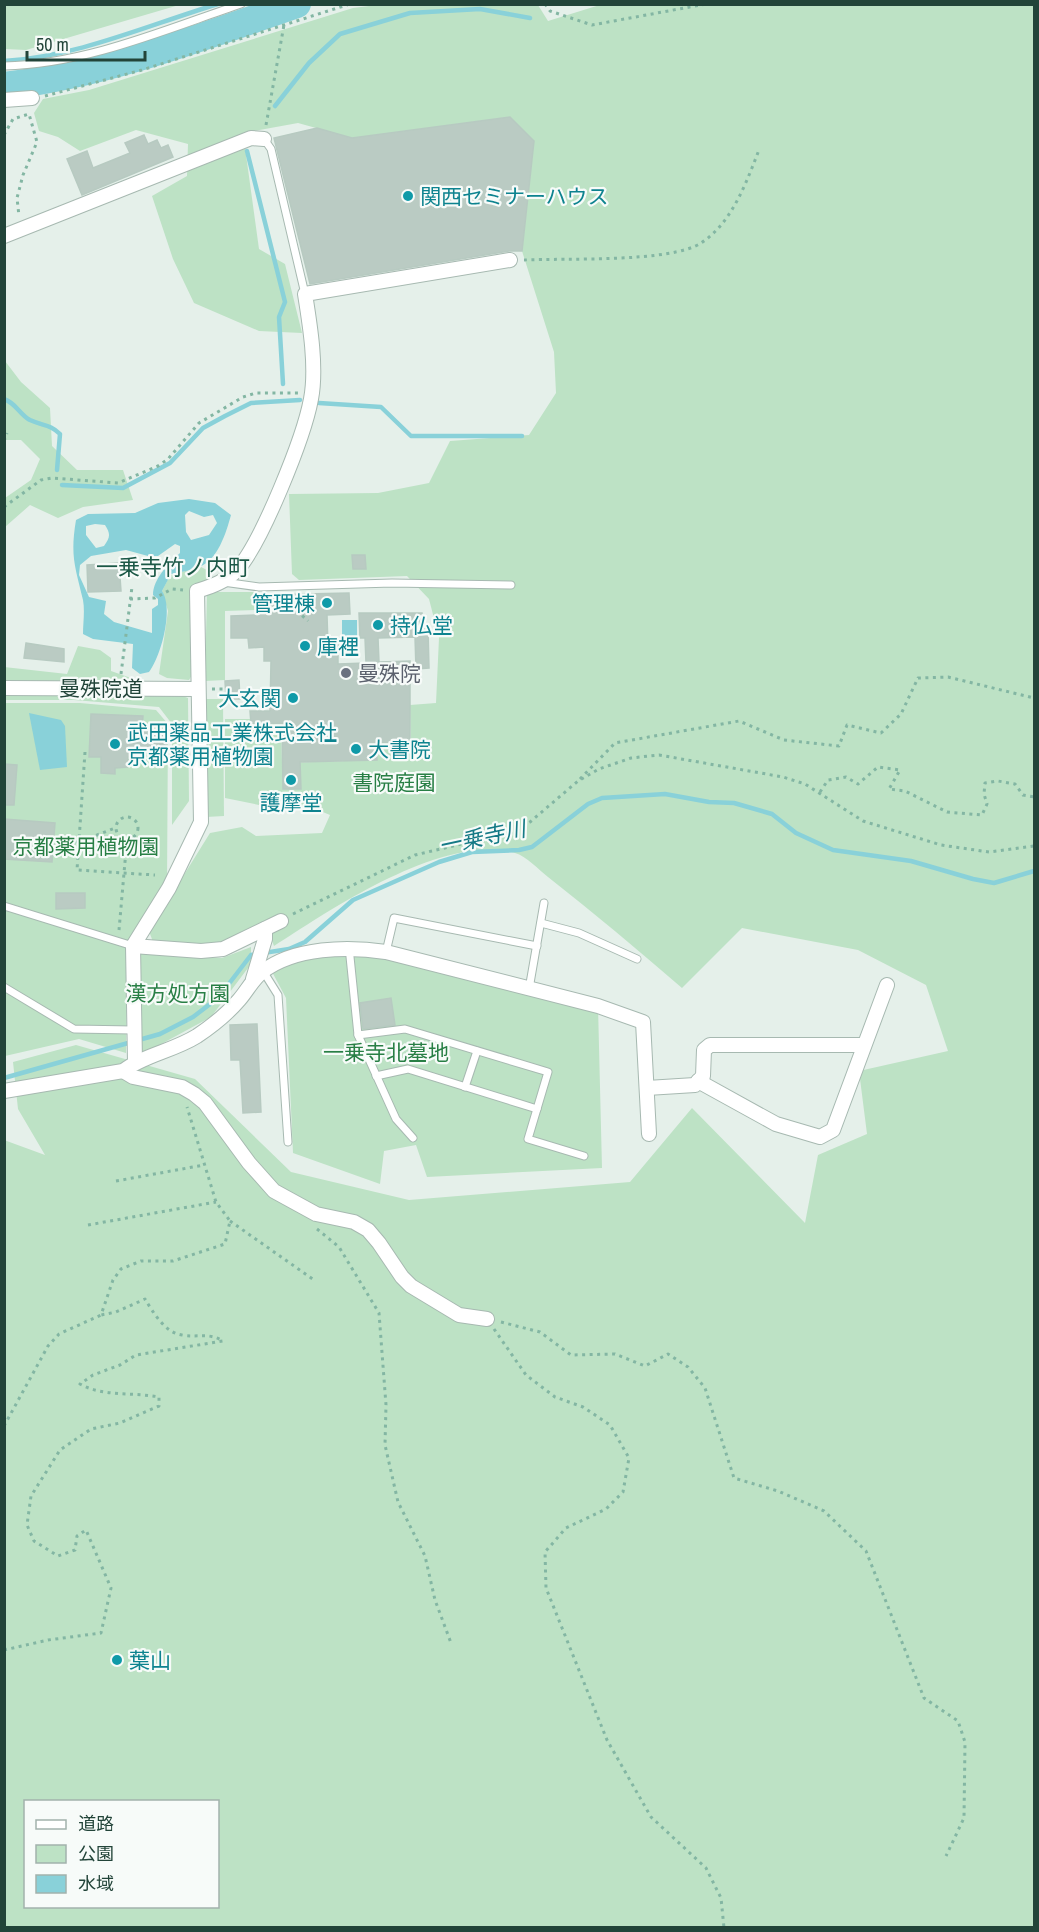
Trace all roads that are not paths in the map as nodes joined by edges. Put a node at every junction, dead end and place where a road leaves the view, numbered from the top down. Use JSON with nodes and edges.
{"nodes":[{"id":1,"x":241,"y":4,"type":"edge"},
{"id":2,"x":4,"y":66,"type":"edge"},
{"id":3,"x":32,"y":98,"type":"road end"},
{"id":4,"x":4,"y":100,"type":"edge"},
{"id":5,"x":264,"y":139,"type":"joint"},
{"id":6,"x":4,"y":236,"type":"edge"},
{"id":7,"x":510,"y":260,"type":"road end"},
{"id":8,"x":305,"y":294,"type":"junction"},
{"id":9,"x":223,"y":582,"type":"junction"},
{"id":10,"x":511,"y":585,"type":"dead end"},
{"id":11,"x":4,"y":688,"type":"edge"},
{"id":12,"x":198,"y":689,"type":"junction"},
{"id":13,"x":544,"y":903,"type":"dead end"},
{"id":14,"x":4,"y":906,"type":"edge"},
{"id":15,"x":281,"y":921,"type":"road end"},
{"id":16,"x":541,"y":923,"type":"junction"},
{"id":17,"x":265,"y":934,"type":"junction"},
{"id":18,"x":133,"y":945,"type":"junction"},
{"id":19,"x":537,"y":946,"type":"junction"},
{"id":20,"x":349,"y":947,"type":"junction"},
{"id":21,"x":386,"y":952,"type":"junction"},
{"id":22,"x":637,"y":959,"type":"dead end"},
{"id":23,"x":261,"y":966,"type":"junction"},
{"id":24,"x":887,"y":985,"type":"dead end"},
{"id":25,"x":4,"y":987,"type":"edge"},
{"id":26,"x":529,"y":989,"type":"junction"},
{"id":27,"x":133,"y":1030,"type":"junction"},
{"id":28,"x":358,"y":1035,"type":"junction"},
{"id":29,"x":864,"y":1045,"type":"junction"},
{"id":30,"x":477,"y":1050,"type":"junction"},
{"id":31,"x":135,"y":1062,"type":"junction"},
{"id":32,"x":123,"y":1071,"type":"junction"},
{"id":33,"x":376,"y":1076,"type":"junction"},
{"id":34,"x":698,"y":1082,"type":"junction"},
{"id":35,"x":465,"y":1087,"type":"junction"},
{"id":36,"x":647,"y":1088,"type":"junction"},
{"id":37,"x":4,"y":1091,"type":"edge"},
{"id":38,"x":537,"y":1109,"type":"junction"},
{"id":39,"x":649,"y":1134,"type":"dead end"},
{"id":40,"x":413,"y":1138,"type":"dead end"},
{"id":41,"x":288,"y":1142,"type":"dead end"},
{"id":42,"x":584,"y":1156,"type":"dead end"},
{"id":43,"x":487,"y":1319,"type":"road end"}],
"edges":[{"from":1,"to":2,"type":"lane"},
{"from":3,"to":4,"type":"street"},
{"from":5,"to":6,"type":"street"},
{"from":5,"to":8,"type":"lane"},
{"from":7,"to":8,"type":"street"},
{"from":8,"to":9,"type":"street"},
{"from":9,"to":10,"type":"lane"},
{"from":9,"to":12,"type":"street"},
{"from":11,"to":12,"type":"street","name":"曼殊院道"},
{"from":12,"to":18,"type":"street"},
{"from":13,"to":16,"type":"lane"},
{"from":14,"to":18,"type":"lane"},
{"from":15,"to":17,"type":"street"},
{"from":16,"to":19,"type":"lane"},
{"from":16,"to":22,"type":"lane"},
{"from":17,"to":18,"type":"street"},
{"from":17,"to":23,"type":"street"},
{"from":18,"to":27,"type":"street"},
{"from":19,"to":21,"type":"lane"},
{"from":19,"to":26,"type":"lane"},
{"from":20,"to":21,"type":"street"},
{"from":20,"to":23,"type":"street"},
{"from":20,"to":28,"type":"lane"},
{"from":21,"to":26,"type":"street"},
{"from":23,"to":31,"type":"street"},
{"from":23,"to":41,"type":"lane"},
{"from":24,"to":29,"type":"street"},
{"from":25,"to":27,"type":"lane"},
{"from":26,"to":36,"type":"street"},
{"from":27,"to":31,"type":"street"},
{"from":28,"to":30,"type":"lane"},
{"from":28,"to":33,"type":"lane"},
{"from":29,"to":34,"type":"street"},
{"from":29,"to":34,"type":"street"},
{"from":30,"to":35,"type":"lane"},
{"from":30,"to":38,"type":"lane"},
{"from":31,"to":32,"type":"street"},
{"from":32,"to":37,"type":"street"},
{"from":32,"to":43,"type":"street"},
{"from":33,"to":35,"type":"lane"},
{"from":33,"to":40,"type":"lane"},
{"from":34,"to":36,"type":"street"},
{"from":35,"to":38,"type":"lane"},
{"from":36,"to":39,"type":"street"},
{"from":38,"to":42,"type":"lane"}]}
